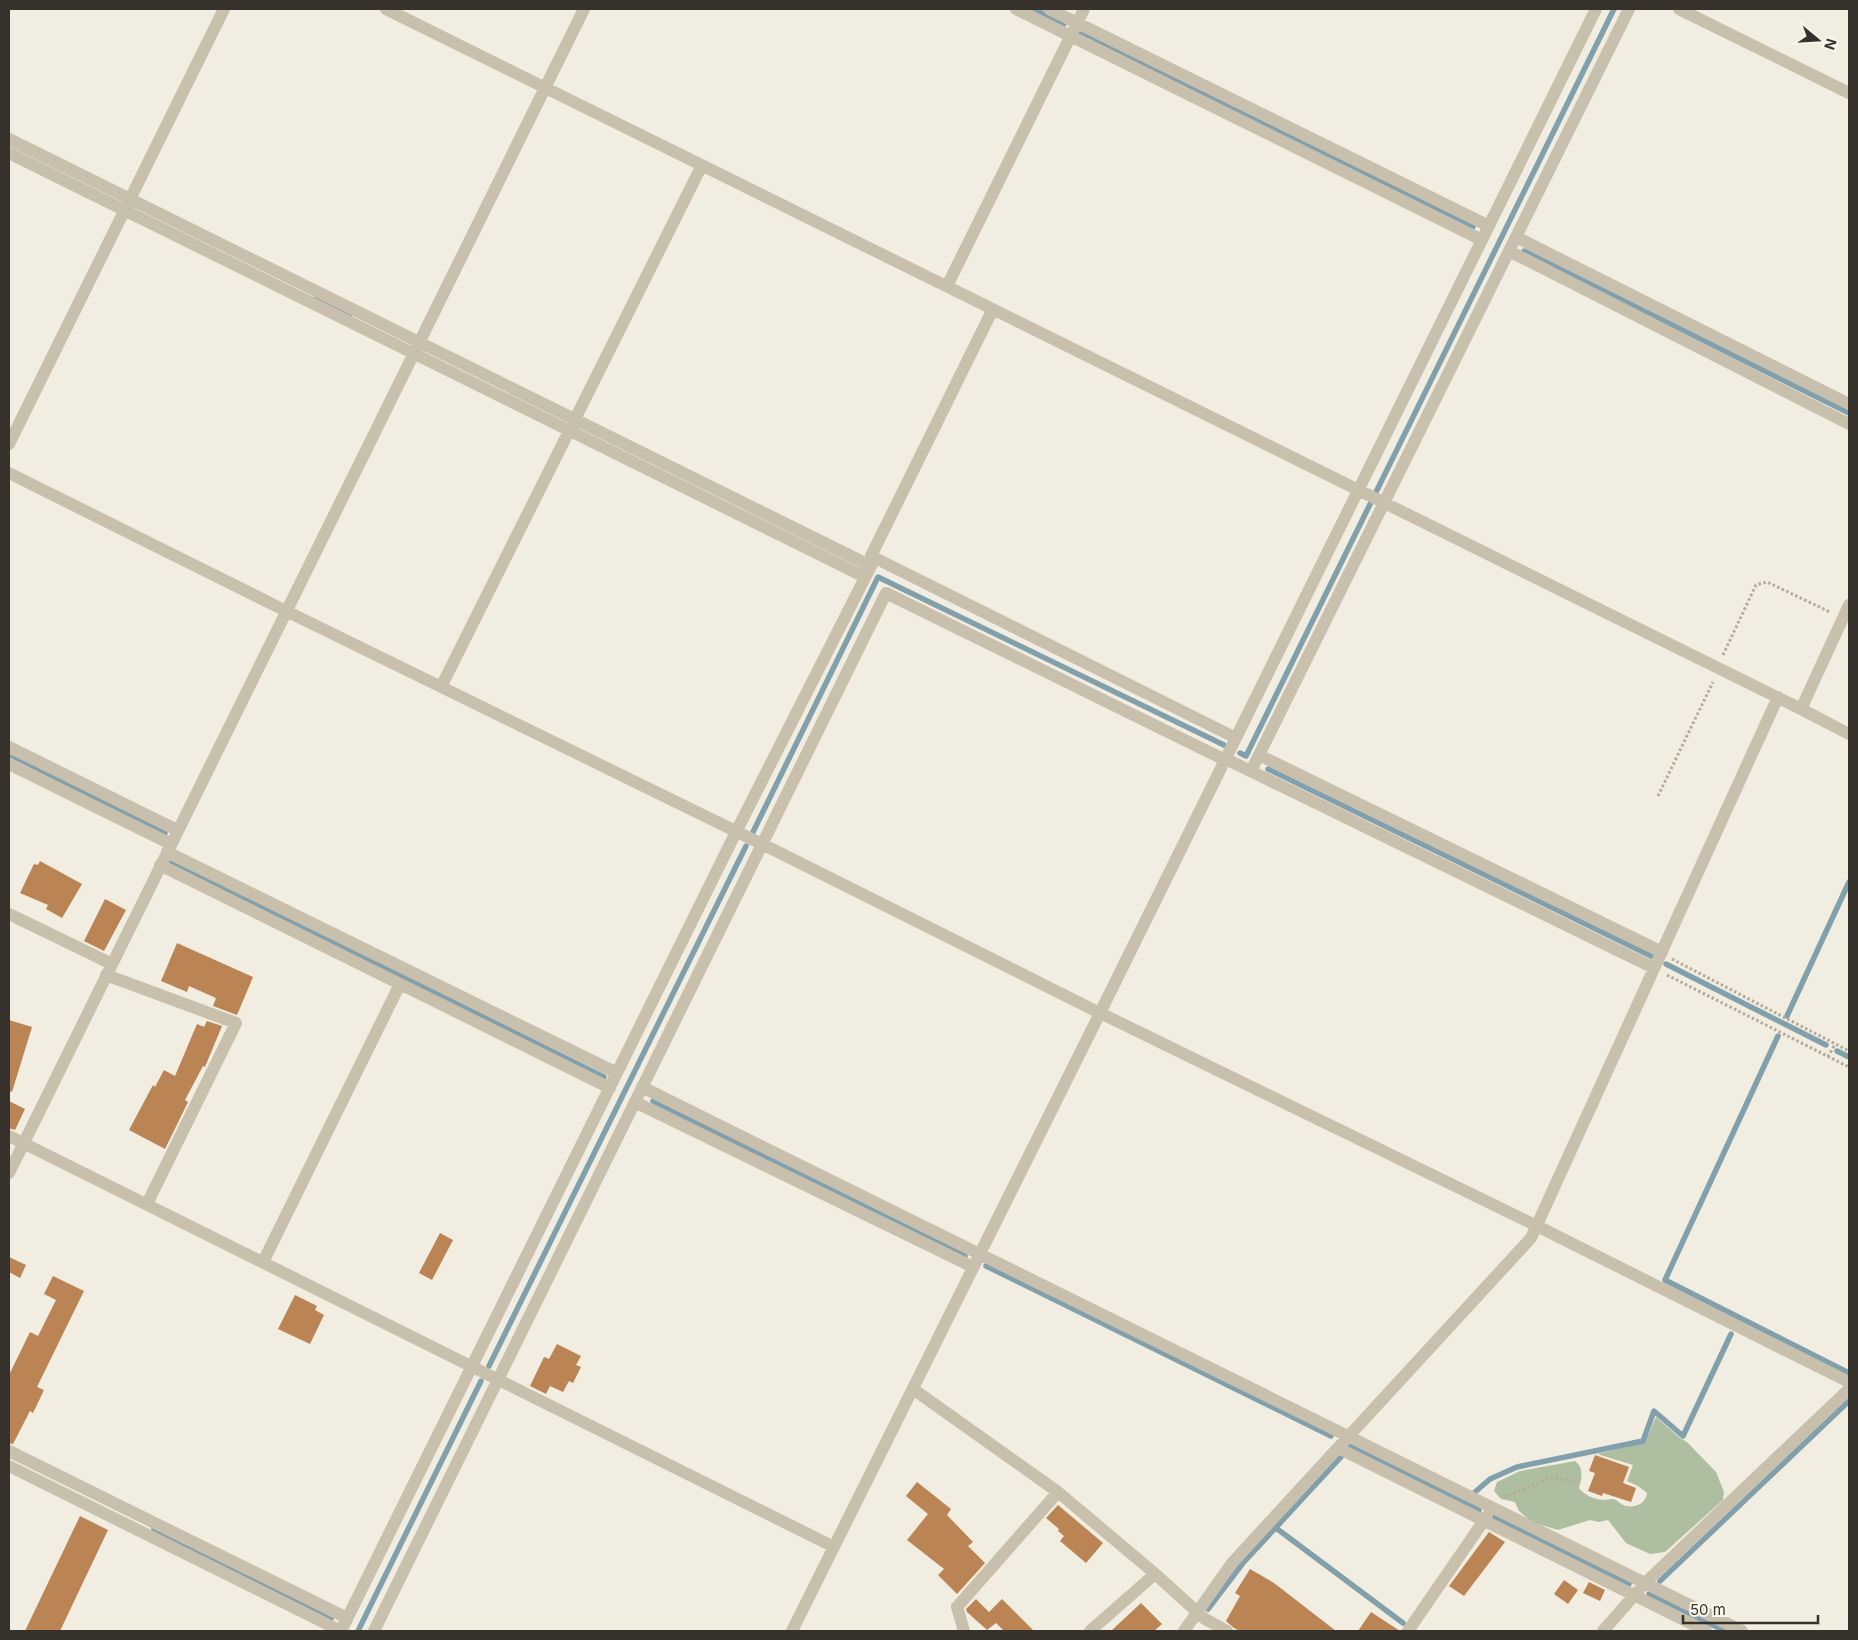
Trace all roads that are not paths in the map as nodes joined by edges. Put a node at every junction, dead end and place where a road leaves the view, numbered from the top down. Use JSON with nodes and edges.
{"nodes":[{"id":1,"x":224,"y":9,"type":"edge"},
{"id":2,"x":386,"y":9,"type":"edge"},
{"id":3,"x":584,"y":9,"type":"edge"},
{"id":4,"x":1016,"y":9,"type":"edge"},
{"id":5,"x":1049,"y":9,"type":"edge"},
{"id":6,"x":1084,"y":9,"type":"edge"},
{"id":7,"x":1596,"y":9,"type":"edge"},
{"id":8,"x":1629,"y":9,"type":"edge"},
{"id":9,"x":1679,"y":9,"type":"edge"},
{"id":10,"x":1077,"y":23,"type":"junction"},
{"id":11,"x":1071,"y":36,"type":"junction"},
{"id":12,"x":545,"y":88,"type":"junction"},
{"id":13,"x":1849,"y":94,"type":"edge"},
{"id":14,"x":9,"y":139,"type":"edge"},
{"id":15,"x":9,"y":153,"type":"edge"},
{"id":16,"x":702,"y":165,"type":"junction"},
{"id":17,"x":127,"y":204,"type":"junction"},
{"id":18,"x":1489,"y":226,"type":"junction"},
{"id":19,"x":1516,"y":237,"type":"junction"},
{"id":20,"x":1482,"y":240,"type":"junction"},
{"id":21,"x":1509,"y":251,"type":"junction"},
{"id":22,"x":947,"y":286,"type":"junction"},
{"id":23,"x":993,"y":309,"type":"junction"},
{"id":24,"x":416,"y":348,"type":"junction"},
{"id":25,"x":1849,"y":404,"type":"edge"},
{"id":26,"x":1849,"y":424,"type":"edge"},
{"id":27,"x":572,"y":425,"type":"junction"},
{"id":28,"x":9,"y":444,"type":"edge"},
{"id":29,"x":9,"y":473,"type":"edge"},
{"id":30,"x":1363,"y":491,"type":"junction"},
{"id":31,"x":1382,"y":501,"type":"junction"},
{"id":32,"x":870,"y":567,"type":"junction"},
{"id":33,"x":1849,"y":605,"type":"edge"},
{"id":34,"x":286,"y":611,"type":"junction"},
{"id":35,"x":442,"y":687,"type":"junction"},
{"id":36,"x":1778,"y":698,"type":"junction"},
{"id":37,"x":1801,"y":709,"type":"junction"},
{"id":38,"x":1849,"y":734,"type":"edge"},
{"id":39,"x":1236,"y":738,"type":"junction"},
{"id":40,"x":9,"y":747,"type":"edge"},
{"id":41,"x":1259,"y":755,"type":"junction"},
{"id":42,"x":1225,"y":759,"type":"junction"},
{"id":43,"x":9,"y":764,"type":"edge"},
{"id":44,"x":1251,"y":771,"type":"junction"},
{"id":45,"x":177,"y":830,"type":"junction"},
{"id":46,"x":736,"y":832,"type":"junction"},
{"id":47,"x":762,"y":844,"type":"junction"},
{"id":48,"x":169,"y":848,"type":"junction"},
{"id":49,"x":160,"y":865,"type":"junction"},
{"id":50,"x":9,"y":914,"type":"edge"},
{"id":51,"x":1661,"y":953,"type":"junction"},
{"id":52,"x":1654,"y":968,"type":"junction"},
{"id":53,"x":109,"y":969,"type":"junction"},
{"id":54,"x":400,"y":984,"type":"junction"},
{"id":55,"x":1100,"y":1013,"type":"junction"},
{"id":56,"x":617,"y":1073,"type":"junction"},
{"id":57,"x":642,"y":1087,"type":"junction"},
{"id":58,"x":610,"y":1088,"type":"junction"},
{"id":59,"x":635,"y":1102,"type":"junction"},
{"id":60,"x":9,"y":1136,"type":"edge"},
{"id":61,"x":23,"y":1142,"type":"junction"},
{"id":62,"x":9,"y":1173,"type":"edge"},
{"id":63,"x":147,"y":1204,"type":"junction"},
{"id":64,"x":1536,"y":1226,"type":"junction"},
{"id":65,"x":980,"y":1254,"type":"junction"},
{"id":66,"x":263,"y":1262,"type":"junction"},
{"id":67,"x":973,"y":1267,"type":"junction"},
{"id":68,"x":472,"y":1366,"type":"junction"},
{"id":69,"x":498,"y":1378,"type":"junction"},
{"id":70,"x":1849,"y":1382,"type":"edge"},
{"id":71,"x":912,"y":1389,"type":"junction"},
{"id":72,"x":1849,"y":1389,"type":"edge"},
{"id":73,"x":1348,"y":1436,"type":"junction"},
{"id":74,"x":1338,"y":1448,"type":"junction"},
{"id":75,"x":9,"y":1451,"type":"edge"},
{"id":76,"x":9,"y":1466,"type":"edge"},
{"id":77,"x":1058,"y":1492,"type":"junction"},
{"id":78,"x":1492,"y":1508,"type":"junction"},
{"id":79,"x":1483,"y":1521,"type":"junction"},
{"id":80,"x":834,"y":1547,"type":"junction"},
{"id":81,"x":1155,"y":1574,"type":"junction"},
{"id":82,"x":1645,"y":1583,"type":"junction"},
{"id":83,"x":1634,"y":1596,"type":"junction"},
{"id":84,"x":1196,"y":1611,"type":"junction"},
{"id":85,"x":347,"y":1618,"type":"junction"},
{"id":86,"x":341,"y":1631,"type":"edge"},
{"id":87,"x":376,"y":1631,"type":"edge"},
{"id":88,"x":792,"y":1631,"type":"edge"},
{"id":89,"x":964,"y":1631,"type":"edge"},
{"id":90,"x":1090,"y":1631,"type":"edge"},
{"id":91,"x":1184,"y":1631,"type":"edge"},
{"id":92,"x":1227,"y":1631,"type":"edge"},
{"id":93,"x":1408,"y":1631,"type":"edge"},
{"id":94,"x":1603,"y":1631,"type":"edge"},
{"id":95,"x":1706,"y":1631,"type":"edge"},
{"id":96,"x":1742,"y":1631,"type":"edge"}],
"edges":[{"from":1,"to":17,"type":"street"},
{"from":2,"to":12,"type":"street"},
{"from":3,"to":12,"type":"street"},
{"from":4,"to":11,"type":"street"},
{"from":5,"to":10,"type":"street"},
{"from":6,"to":10,"type":"street"},
{"from":7,"to":18,"type":"street"},
{"from":8,"to":19,"type":"street"},
{"from":9,"to":13,"type":"street"},
{"from":10,"to":11,"type":"street"},
{"from":10,"to":18,"type":"street"},
{"from":11,"to":20,"type":"street"},
{"from":11,"to":22,"type":"street"},
{"from":12,"to":16,"type":"street"},
{"from":12,"to":24,"type":"street"},
{"from":14,"to":17,"type":"street"},
{"from":15,"to":17,"type":"street"},
{"from":16,"to":22,"type":"street"},
{"from":16,"to":27,"type":"street"},
{"from":17,"to":24,"type":"street"},
{"from":17,"to":28,"type":"street"},
{"from":18,"to":20,"type":"street"},
{"from":19,"to":21,"type":"street"},
{"from":19,"to":25,"type":"street"},
{"from":20,"to":30,"type":"street"},
{"from":21,"to":26,"type":"street"},
{"from":21,"to":31,"type":"street"},
{"from":22,"to":23,"type":"street"},
{"from":23,"to":30,"type":"street"},
{"from":23,"to":32,"type":"street"},
{"from":24,"to":27,"type":"street"},
{"from":24,"to":34,"type":"street"},
{"from":27,"to":32,"type":"street"},
{"from":27,"to":35,"type":"street"},
{"from":29,"to":34,"type":"street"},
{"from":30,"to":31,"type":"street"},
{"from":30,"to":39,"type":"street"},
{"from":31,"to":36,"type":"street"},
{"from":31,"to":41,"type":"street"},
{"from":32,"to":39,"type":"street"},
{"from":32,"to":46,"type":"street"},
{"from":33,"to":37,"type":"street"},
{"from":34,"to":35,"type":"street"},
{"from":34,"to":45,"type":"street"},
{"from":35,"to":46,"type":"street"},
{"from":36,"to":37,"type":"street"},
{"from":36,"to":51,"type":"street"},
{"from":37,"to":38,"type":"street"},
{"from":39,"to":42,"type":"street"},
{"from":40,"to":45,"type":"street"},
{"from":41,"to":44,"type":"street"},
{"from":41,"to":51,"type":"street"},
{"from":42,"to":44,"type":"street"},
{"from":42,"to":47,"type":"street"},
{"from":42,"to":55,"type":"street"},
{"from":43,"to":48,"type":"street"},
{"from":44,"to":52,"type":"street"},
{"from":45,"to":48,"type":"street"},
{"from":46,"to":47,"type":"street"},
{"from":46,"to":56,"type":"street"},
{"from":47,"to":55,"type":"street"},
{"from":47,"to":57,"type":"street"},
{"from":48,"to":49,"type":"street"},
{"from":48,"to":56,"type":"street"},
{"from":49,"to":53,"type":"street"},
{"from":49,"to":54,"type":"street"},
{"from":50,"to":53,"type":"street"},
{"from":51,"to":52,"type":"street"},
{"from":52,"to":64,"type":"street"},
{"from":53,"to":61,"type":"street"},
{"from":53,"to":63,"type":"street"},
{"from":54,"to":58,"type":"street"},
{"from":54,"to":66,"type":"street"},
{"from":55,"to":64,"type":"street"},
{"from":55,"to":65,"type":"street"},
{"from":56,"to":58,"type":"street"},
{"from":57,"to":59,"type":"street"},
{"from":57,"to":65,"type":"street"},
{"from":58,"to":68,"type":"street"},
{"from":59,"to":67,"type":"street"},
{"from":59,"to":69,"type":"street"},
{"from":60,"to":61,"type":"street"},
{"from":61,"to":62,"type":"street"},
{"from":61,"to":63,"type":"street"},
{"from":63,"to":66,"type":"street"},
{"from":64,"to":70,"type":"street"},
{"from":64,"to":73,"type":"street"},
{"from":65,"to":67,"type":"street"},
{"from":65,"to":73,"type":"street"},
{"from":66,"to":68,"type":"street"},
{"from":67,"to":71,"type":"street"},
{"from":68,"to":69,"type":"street"},
{"from":68,"to":85,"type":"street"},
{"from":69,"to":80,"type":"street"},
{"from":69,"to":87,"type":"street"},
{"from":71,"to":77,"type":"street"},
{"from":71,"to":80,"type":"street"},
{"from":72,"to":82,"type":"street"},
{"from":73,"to":74,"type":"street"},
{"from":73,"to":78,"type":"street"},
{"from":74,"to":79,"type":"street"},
{"from":74,"to":84,"type":"street"},
{"from":75,"to":85,"type":"street"},
{"from":76,"to":86,"type":"street"},
{"from":77,"to":81,"type":"street"},
{"from":77,"to":89,"type":"street"},
{"from":78,"to":79,"type":"street"},
{"from":78,"to":82,"type":"street"},
{"from":79,"to":83,"type":"street"},
{"from":79,"to":93,"type":"street"},
{"from":80,"to":88,"type":"street"},
{"from":81,"to":84,"type":"street"},
{"from":81,"to":90,"type":"street"},
{"from":82,"to":83,"type":"street"},
{"from":82,"to":96,"type":"street"},
{"from":83,"to":94,"type":"street"},
{"from":83,"to":95,"type":"street"},
{"from":84,"to":91,"type":"street"},
{"from":84,"to":92,"type":"street"},
{"from":85,"to":86,"type":"street"}]}
